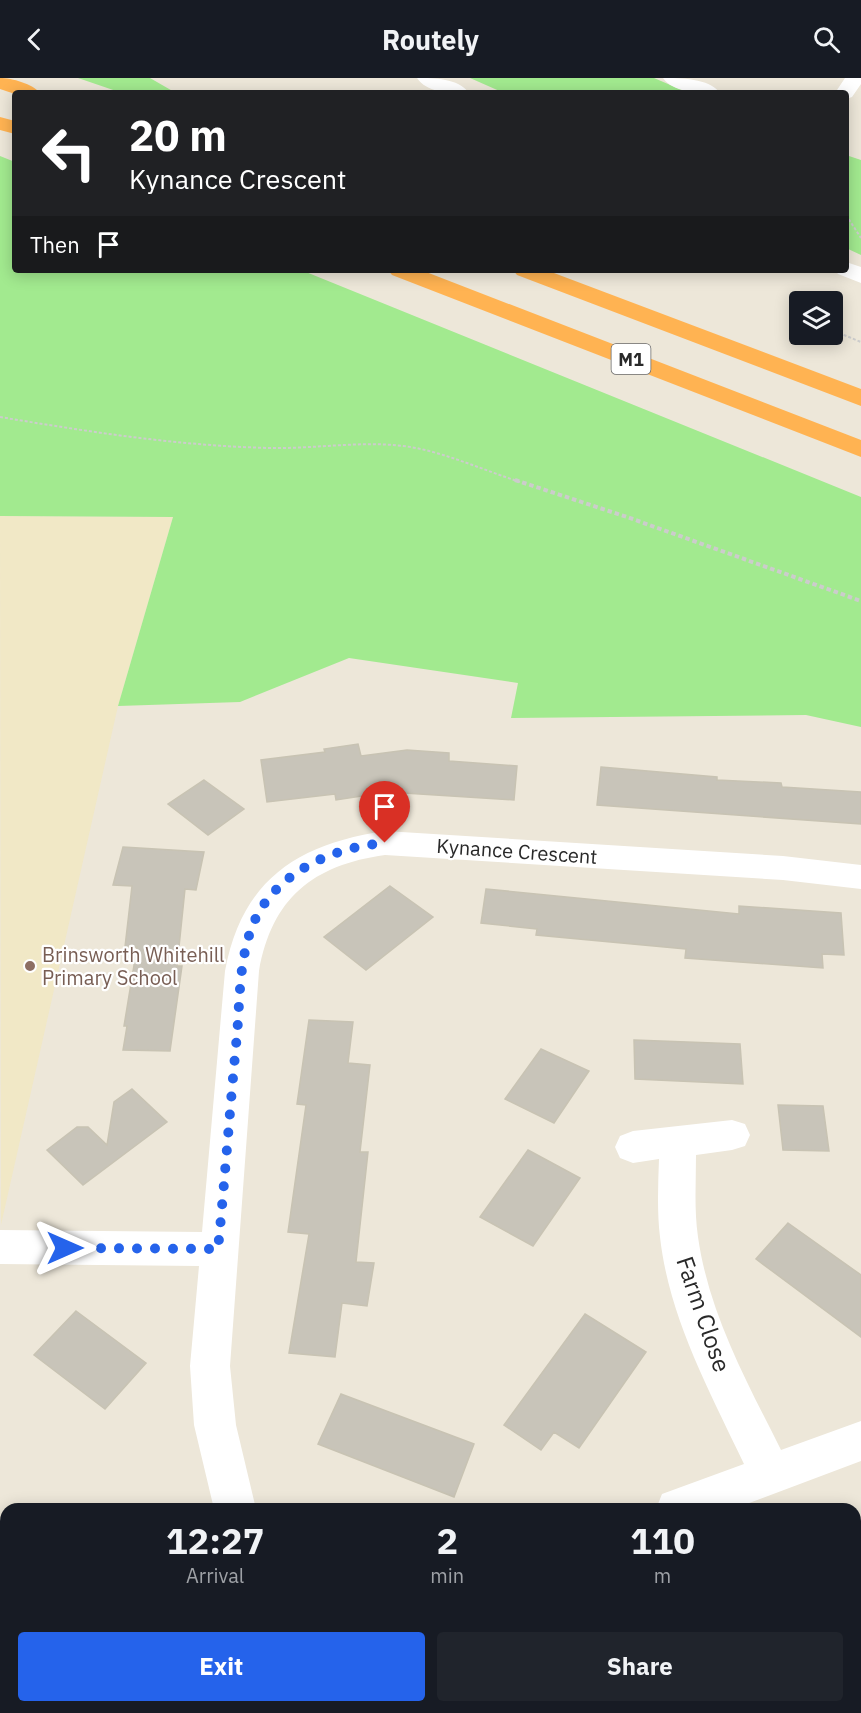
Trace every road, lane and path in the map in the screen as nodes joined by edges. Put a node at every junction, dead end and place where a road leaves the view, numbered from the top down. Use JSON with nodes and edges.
{"nodes":[{"id":1,"x":427,"y":78,"type":"edge"},
{"id":2,"x":673,"y":78,"type":"edge"},
{"id":3,"x":0,"y":82,"type":"edge"},
{"id":4,"x":22,"y":90,"type":"edge"},
{"id":5,"x":453,"y":90,"type":"edge"},
{"id":6,"x":703,"y":90,"type":"edge"},
{"id":7,"x":849,"y":219,"type":"edge"},
{"id":8,"x":861,"y":238,"type":"edge"},
{"id":9,"x":408,"y":273,"type":"edge"},
{"id":10,"x":533,"y":273,"type":"edge"},
{"id":11,"x":843,"y":335,"type":"edge"},
{"id":12,"x":861,"y":342,"type":"edge"},
{"id":13,"x":861,"y":398,"type":"edge"},
{"id":14,"x":0,"y":417,"type":"edge"},
{"id":15,"x":861,"y":449,"type":"edge"},
{"id":16,"x":861,"y":601,"type":"edge"},
{"id":17,"x":861,"y":876,"type":"edge"},
{"id":18,"x":732,"y":1135,"type":"dead end"},
{"id":19,"x":677,"y":1142,"type":"junction"},
{"id":20,"x":633,"y":1147,"type":"dead end"},
{"id":21,"x":0,"y":1247,"type":"edge"},
{"id":22,"x":218,"y":1249,"type":"junction"},
{"id":23,"x":861,"y":1441,"type":"edge"},
{"id":24,"x":771,"y":1475,"type":"junction"},
{"id":25,"x":234,"y":1503,"type":"edge"},
{"id":26,"x":694,"y":1503,"type":"edge"}],
"edges":[{"from":1,"to":5,"type":"street"},
{"from":2,"to":6,"type":"street"},
{"from":3,"to":4,"type":"highway"},
{"from":7,"to":8,"type":"path"},
{"from":9,"to":15,"type":"highway","number":"M1"},
{"from":10,"to":13,"type":"highway","number":"M1"},
{"from":11,"to":12,"type":"path"},
{"from":14,"to":16,"type":"path"},
{"from":17,"to":22,"type":"street","name":"Kynance Crescent"},
{"from":18,"to":19,"type":"street"},
{"from":19,"to":20,"type":"street"},
{"from":19,"to":24,"type":"street","name":"Farm Close"},
{"from":21,"to":22,"type":"street"},
{"from":22,"to":25,"type":"street","name":"Kynance Crescent"},
{"from":23,"to":24,"type":"street"},
{"from":24,"to":26,"type":"street"}]}
